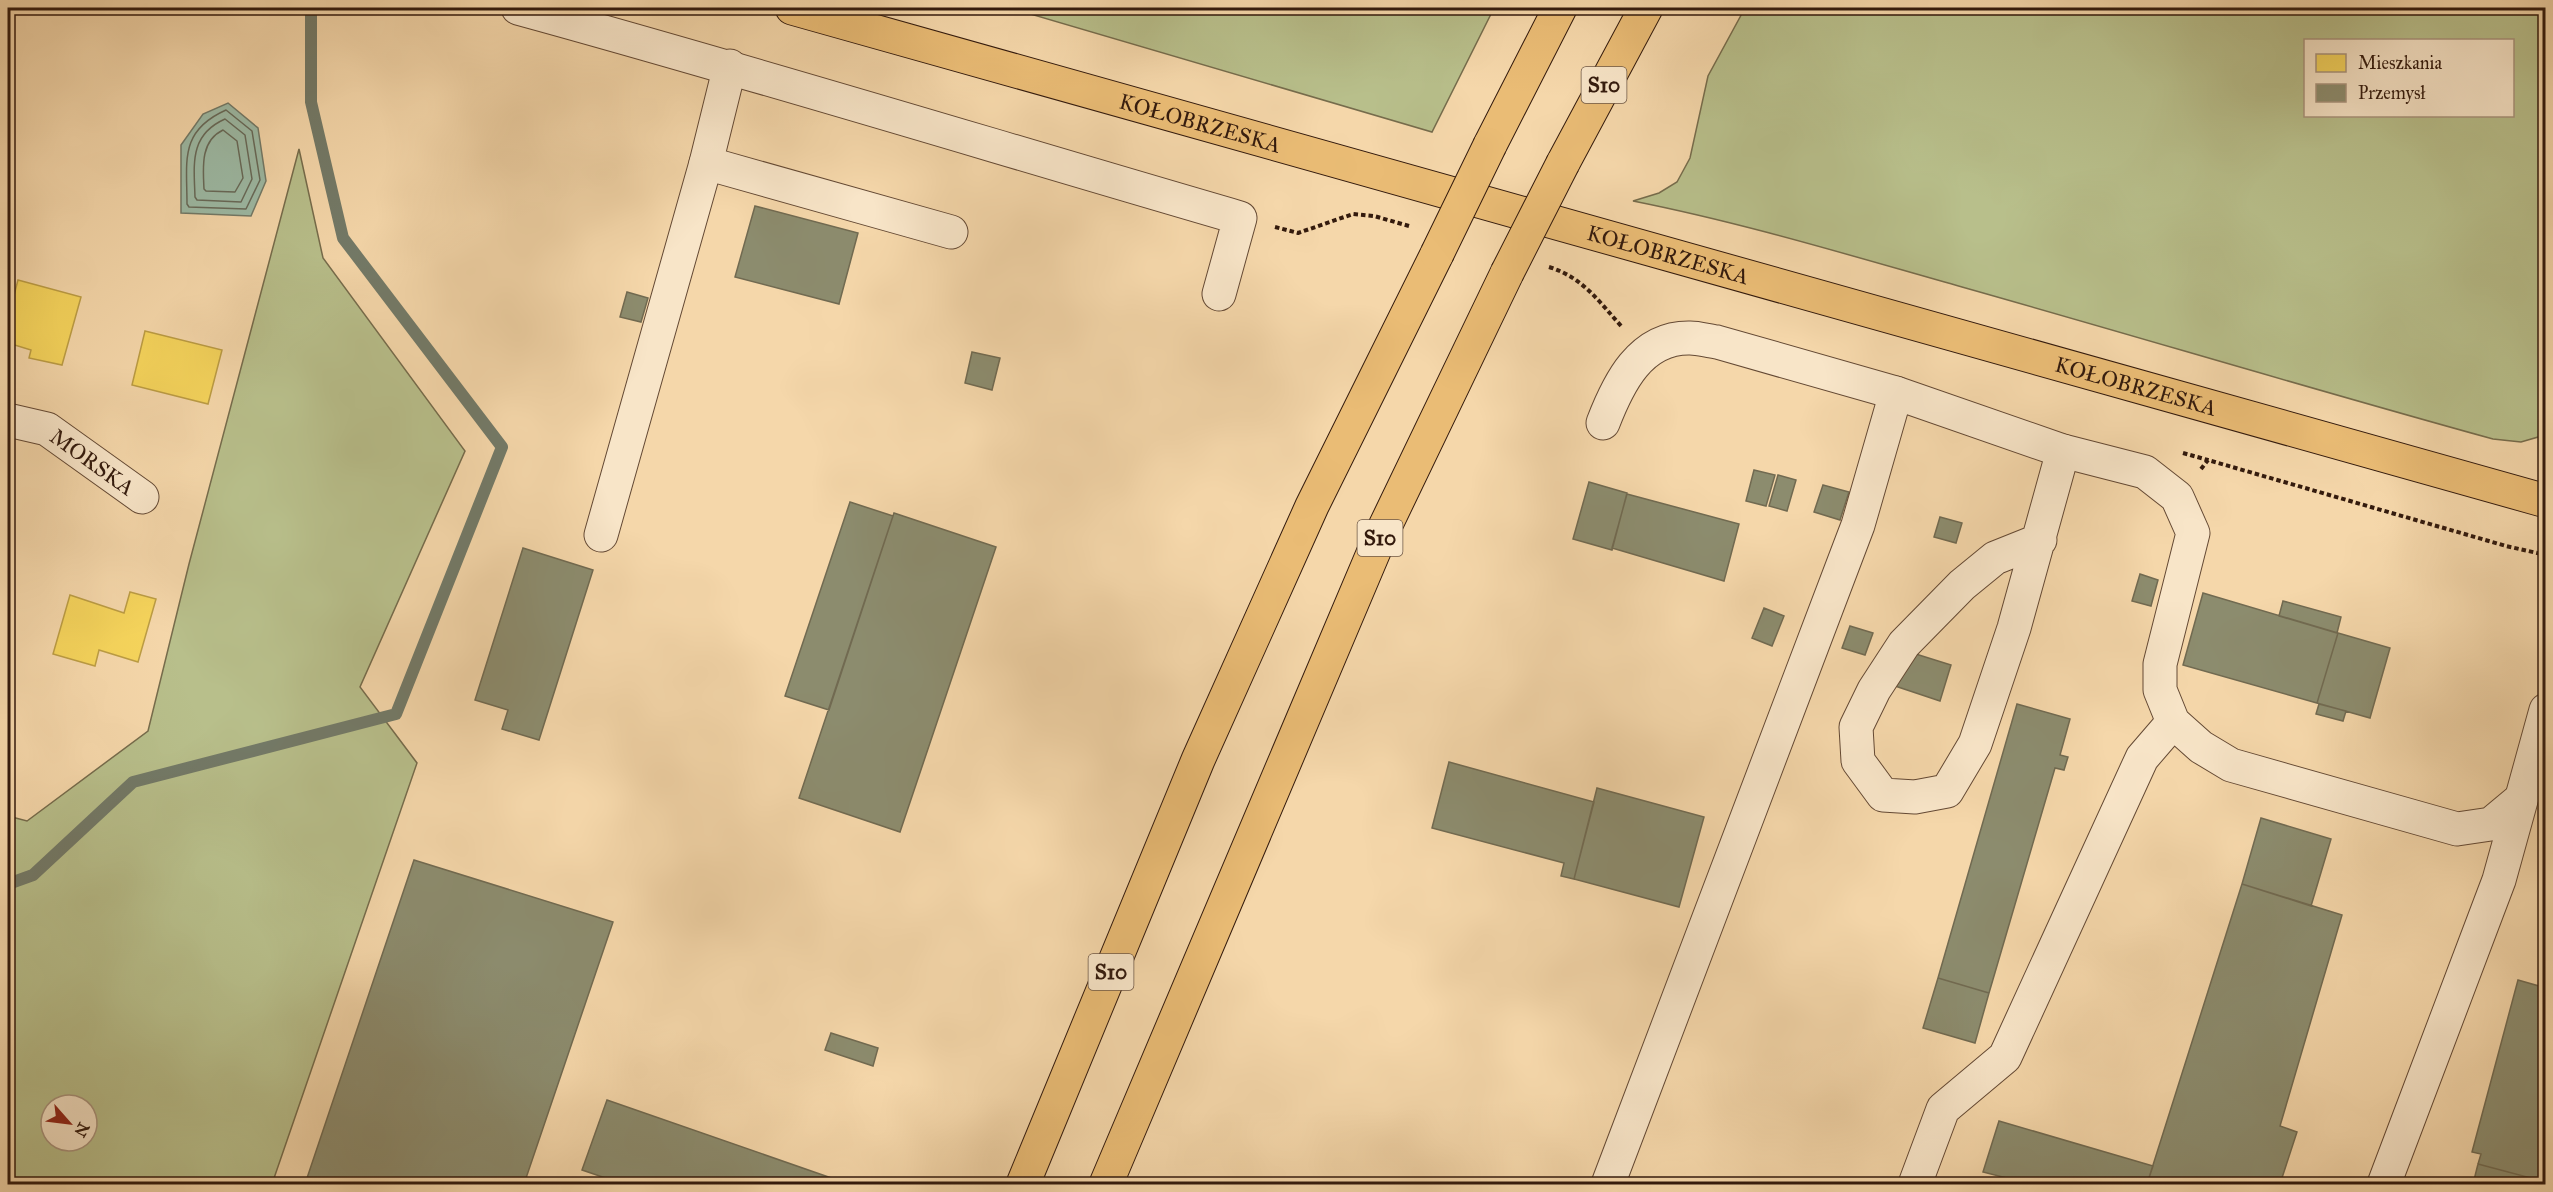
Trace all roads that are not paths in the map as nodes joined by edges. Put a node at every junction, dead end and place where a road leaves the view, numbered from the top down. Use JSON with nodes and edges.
{"nodes":[{"id":1,"x":518,"y":8,"type":"edge"},
{"id":2,"x":792,"y":8,"type":"edge"},
{"id":3,"x":1560,"y":8,"type":"edge"},
{"id":4,"x":1646,"y":8,"type":"edge"},
{"id":5,"x":730,"y":66,"type":"junction"},
{"id":6,"x":706,"y":163,"type":"junction"},
{"id":7,"x":951,"y":232,"type":"dead end"},
{"id":8,"x":1219,"y":294,"type":"dead end"},
{"id":9,"x":1896,"y":393,"type":"junction"},
{"id":10,"x":8,"y":420,"type":"edge"},
{"id":11,"x":1603,"y":423,"type":"dead end"},
{"id":12,"x":2063,"y":451,"type":"junction"},
{"id":13,"x":142,"y":497,"type":"dead end"},
{"id":14,"x":2546,"y":501,"type":"edge"},
{"id":15,"x":602,"y":535,"type":"dead end"},
{"id":16,"x":2040,"y":540,"type":"junction"},
{"id":17,"x":2546,"y":710,"type":"edge"},
{"id":18,"x":2173,"y":722,"type":"junction"},
{"id":19,"x":2521,"y":799,"type":"junction"},
{"id":20,"x":1023,"y":1185,"type":"edge"},
{"id":21,"x":1106,"y":1185,"type":"edge"},
{"id":22,"x":1608,"y":1185,"type":"edge"},
{"id":23,"x":1915,"y":1185,"type":"edge"},
{"id":24,"x":2384,"y":1185,"type":"edge"}],
"edges":[{"from":1,"to":5,"type":"street"},
{"from":2,"to":14,"type":"main road","name":"KOŁOBRZESKA"},
{"from":3,"to":20,"type":"main road","number":"S10","bridge":true},
{"from":4,"to":21,"type":"main road","number":"S10","bridge":true},
{"from":5,"to":6,"type":"street"},
{"from":5,"to":8,"type":"street"},
{"from":6,"to":7,"type":"street"},
{"from":6,"to":15,"type":"street"},
{"from":9,"to":11,"type":"street"},
{"from":9,"to":12,"type":"street"},
{"from":9,"to":22,"type":"street"},
{"from":10,"to":13,"type":"street","name":"MORSKA"},
{"from":12,"to":16,"type":"street"},
{"from":12,"to":18,"type":"street"},
{"from":16,"to":16,"type":"street"},
{"from":17,"to":19,"type":"street"},
{"from":18,"to":19,"type":"street"},
{"from":18,"to":23,"type":"street"},
{"from":19,"to":24,"type":"street"}]}
